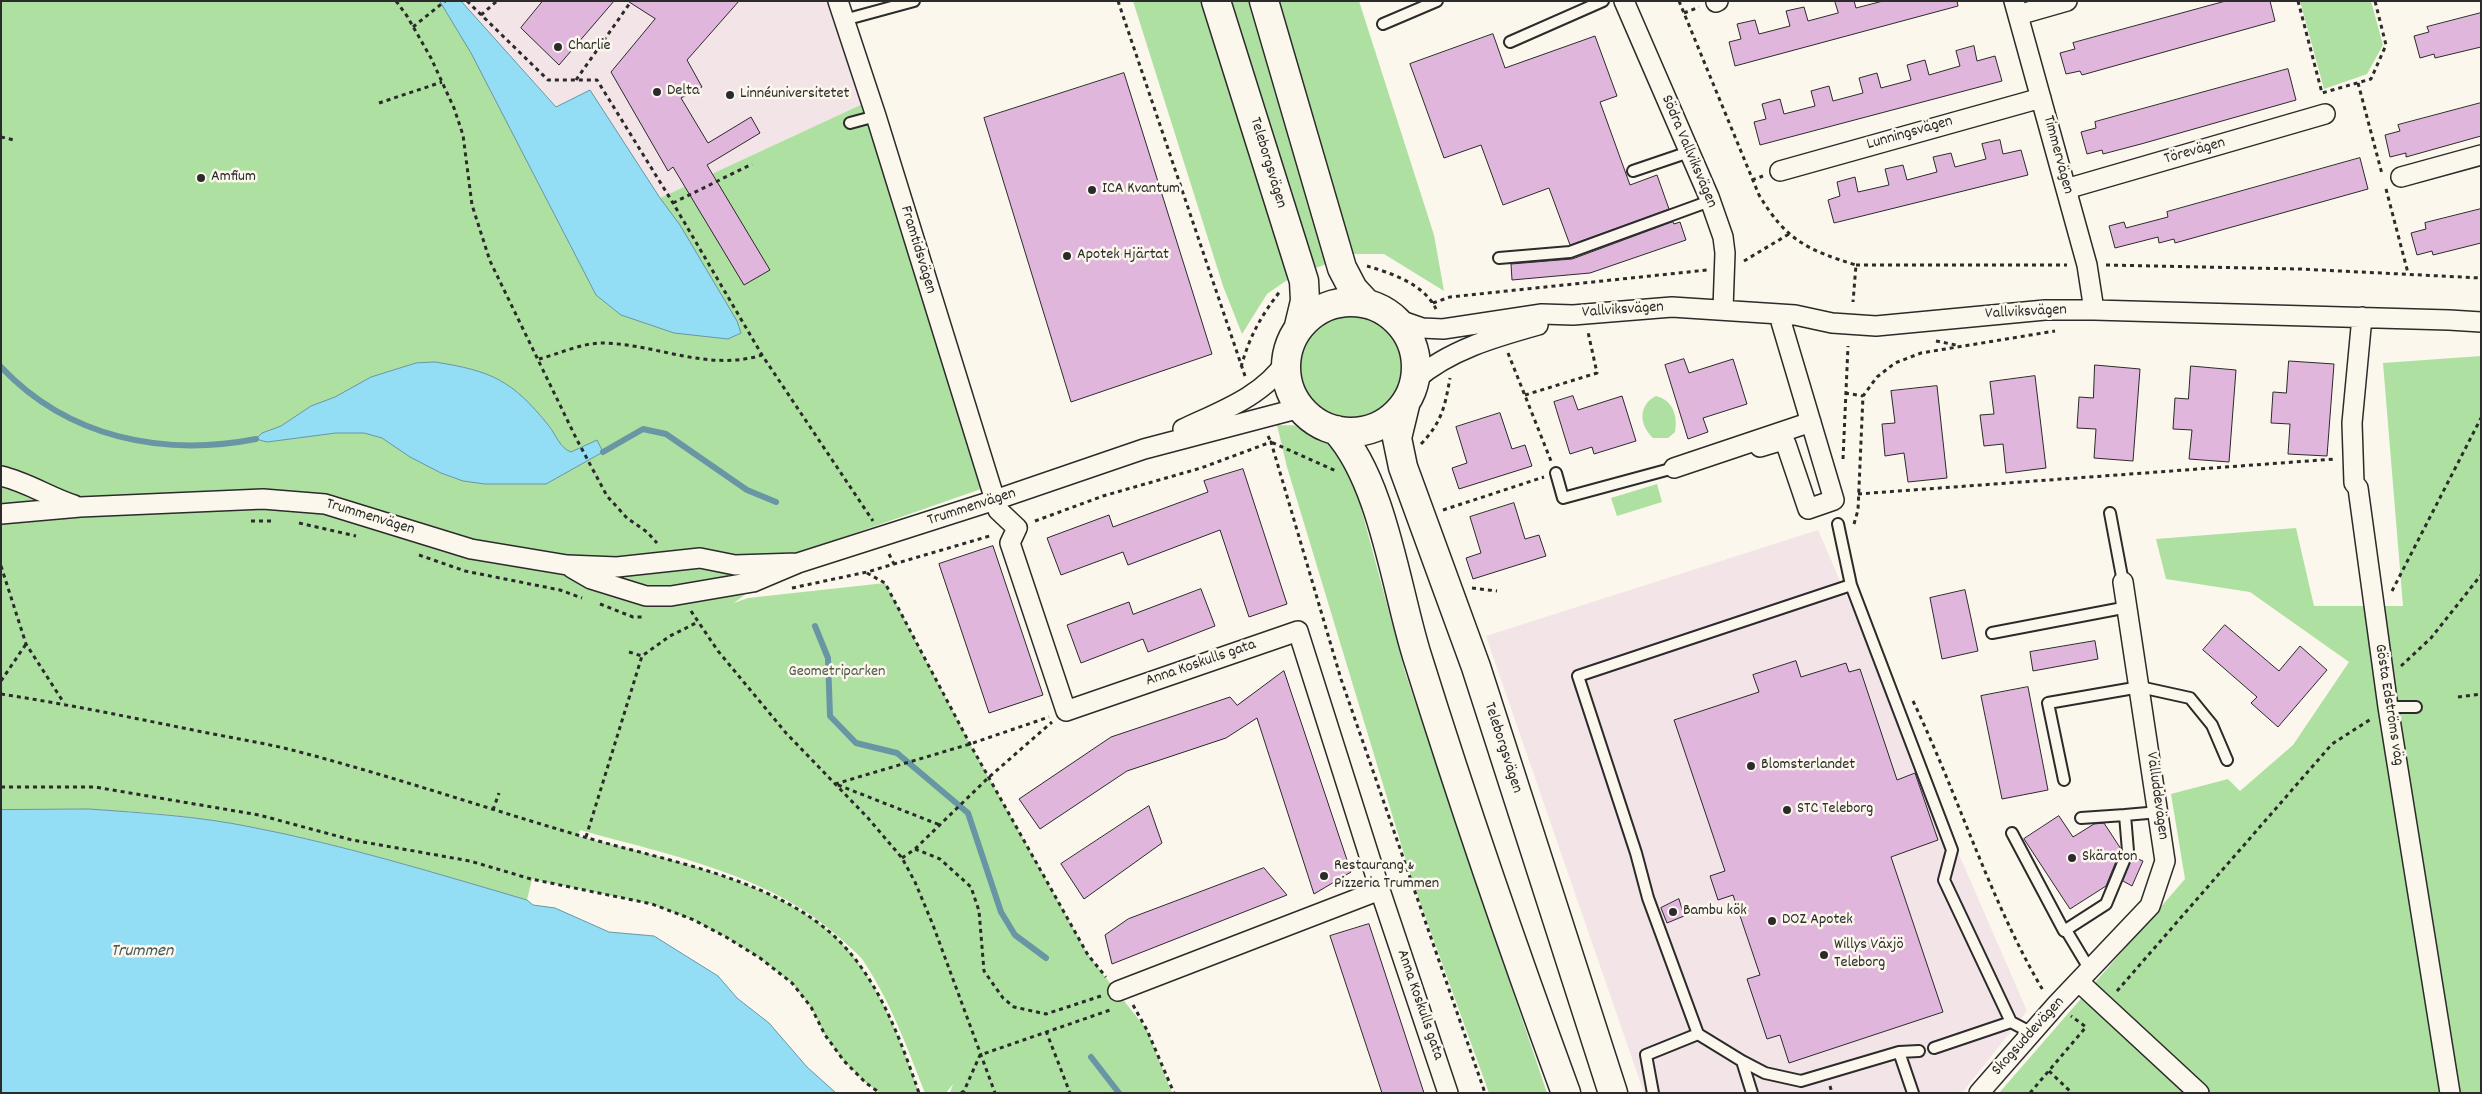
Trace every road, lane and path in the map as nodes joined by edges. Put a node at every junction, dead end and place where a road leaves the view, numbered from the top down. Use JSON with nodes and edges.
{"nodes":[{"id":1,"x":396,"y":1,"type":"edge"},
{"id":2,"x":445,"y":1,"type":"edge"},
{"id":3,"x":467,"y":1,"type":"edge"},
{"id":4,"x":497,"y":1,"type":"edge"},
{"id":5,"x":838,"y":1,"type":"edge"},
{"id":6,"x":914,"y":1,"type":"edge"},
{"id":7,"x":1118,"y":1,"type":"edge"},
{"id":8,"x":1216,"y":1,"type":"edge"},
{"id":9,"x":1264,"y":1,"type":"edge"},
{"id":10,"x":1437,"y":1,"type":"edge"},
{"id":11,"x":1603,"y":1,"type":"edge"},
{"id":12,"x":1624,"y":1,"type":"edge"},
{"id":13,"x":1679,"y":1,"type":"edge"},
{"id":14,"x":2067,"y":1,"type":"edge"},
{"id":15,"x":2298,"y":1,"type":"edge"},
{"id":16,"x":2375,"y":1,"type":"edge"},
{"id":17,"x":630,"y":3,"type":"dead end"},
{"id":18,"x":2016,"y":8,"type":"edge"},
{"id":19,"x":481,"y":15,"type":"junction"},
{"id":20,"x":844,"y":20,"type":"junction"},
{"id":21,"x":1384,"y":24,"type":"dead end"},
{"id":22,"x":413,"y":27,"type":"junction"},
{"id":23,"x":1510,"y":42,"type":"dead end"},
{"id":24,"x":576,"y":80,"type":"junction"},
{"id":25,"x":442,"y":82,"type":"junction"},
{"id":26,"x":2041,"y":98,"type":"junction"},
{"id":27,"x":379,"y":103,"type":"dead end"},
{"id":28,"x":2325,"y":114,"type":"dead end"},
{"id":29,"x":876,"y":116,"type":"junction"},
{"id":30,"x":850,"y":123,"type":"dead end"},
{"id":31,"x":1,"y":137,"type":"edge"},
{"id":32,"x":14,"y":140,"type":"dead end"},
{"id":33,"x":1689,"y":152,"type":"junction"},
{"id":34,"x":2481,"y":155,"type":"edge"},
{"id":35,"x":752,"y":164,"type":"dead end"},
{"id":36,"x":1633,"y":171,"type":"dead end"},
{"id":37,"x":1780,"y":171,"type":"dead end"},
{"id":38,"x":2401,"y":177,"type":"dead end"},
{"id":39,"x":2066,"y":190,"type":"junction"},
{"id":40,"x":1710,"y":201,"type":"junction"},
{"id":41,"x":673,"y":203,"type":"junction"},
{"id":42,"x":1789,"y":234,"type":"junction"},
{"id":43,"x":1499,"y":258,"type":"dead end"},
{"id":44,"x":1856,"y":265,"type":"junction"},
{"id":45,"x":2087,"y":265,"type":"junction"},
{"id":46,"x":1725,"y":267,"type":"junction"},
{"id":47,"x":1342,"y":268,"type":"junction"},
{"id":48,"x":2481,"y":278,"type":"edge"},
{"id":49,"x":1304,"y":281,"type":"junction"},
{"id":50,"x":1853,"y":302,"type":"dead end"},
{"id":51,"x":1366,"y":303,"type":"junction"},
{"id":52,"x":1433,"y":303,"type":"junction"},
{"id":53,"x":1722,"y":308,"type":"junction"},
{"id":54,"x":2094,"y":310,"type":"junction"},
{"id":55,"x":1779,"y":315,"type":"junction"},
{"id":56,"x":2362,"y":317,"type":"junction"},
{"id":57,"x":1396,"y":319,"type":"junction"},
{"id":58,"x":1580,"y":320,"type":"junction"},
{"id":59,"x":2481,"y":322,"type":"edge"},
{"id":60,"x":1300,"y":326,"type":"junction"},
{"id":61,"x":1443,"y":329,"type":"junction"},
{"id":62,"x":2056,"y":331,"type":"dead end"},
{"id":63,"x":1935,"y":341,"type":"dead end"},
{"id":64,"x":1960,"y":345,"type":"junction"},
{"id":65,"x":1848,"y":346,"type":"dead end"},
{"id":66,"x":1506,"y":347,"type":"dead end"},
{"id":67,"x":762,"y":356,"type":"junction"},
{"id":68,"x":1449,"y":357,"type":"junction"},
{"id":69,"x":539,"y":359,"type":"junction"},
{"id":70,"x":1286,"y":361,"type":"junction"},
{"id":71,"x":1241,"y":367,"type":"junction"},
{"id":72,"x":1415,"y":380,"type":"junction"},
{"id":73,"x":1845,"y":393,"type":"junction"},
{"id":74,"x":1251,"y":394,"type":"junction"},
{"id":75,"x":1525,"y":395,"type":"junction"},
{"id":76,"x":1862,"y":396,"type":"junction"},
{"id":77,"x":1405,"y":405,"type":"junction"},
{"id":78,"x":1300,"y":408,"type":"junction"},
{"id":79,"x":1260,"y":418,"type":"junction"},
{"id":80,"x":2481,"y":418,"type":"edge"},
{"id":81,"x":1811,"y":422,"type":"junction"},
{"id":82,"x":1336,"y":430,"type":"junction"},
{"id":83,"x":1271,"y":442,"type":"junction"},
{"id":84,"x":1760,"y":446,"type":"dead end"},
{"id":85,"x":1144,"y":449,"type":"junction"},
{"id":86,"x":1399,"y":454,"type":"junction"},
{"id":87,"x":2353,"y":458,"type":"junction"},
{"id":88,"x":1844,"y":462,"type":"dead end"},
{"id":89,"x":1362,"y":468,"type":"junction"},
{"id":90,"x":1674,"y":468,"type":"joint"},
{"id":91,"x":1556,"y":473,"type":"junction"},
{"id":92,"x":1,"y":476,"type":"edge"},
{"id":93,"x":1858,"y":494,"type":"junction"},
{"id":94,"x":995,"y":500,"type":"junction"},
{"id":95,"x":80,"y":506,"type":"junction"},
{"id":96,"x":1437,"y":511,"type":"dead end"},
{"id":97,"x":2110,"y":512,"type":"dead end"},
{"id":98,"x":1,"y":514,"type":"edge"},
{"id":99,"x":1838,"y":524,"type":"dead end"},
{"id":100,"x":1851,"y":530,"type":"dead end"},
{"id":101,"x":881,"y":537,"type":"junction"},
{"id":102,"x":668,"y":561,"type":"junction"},
{"id":103,"x":798,"y":563,"type":"junction"},
{"id":104,"x":894,"y":564,"type":"dead end"},
{"id":105,"x":567,"y":565,"type":"junction"},
{"id":106,"x":1,"y":566,"type":"edge"},
{"id":107,"x":866,"y":572,"type":"dead end"},
{"id":108,"x":2481,"y":575,"type":"edge"},
{"id":109,"x":2123,"y":582,"type":"joint"},
{"id":110,"x":1851,"y":585,"type":"junction"},
{"id":111,"x":1478,"y":588,"type":"dead end"},
{"id":112,"x":1497,"y":591,"type":"dead end"},
{"id":113,"x":682,"y":594,"type":"junction"},
{"id":114,"x":2128,"y":608,"type":"junction"},
{"id":115,"x":698,"y":622,"type":"junction"},
{"id":116,"x":2376,"y":625,"type":"junction"},
{"id":117,"x":1992,"y":633,"type":"dead end"},
{"id":118,"x":26,"y":644,"type":"junction"},
{"id":119,"x":630,"y":652,"type":"dead end"},
{"id":120,"x":642,"y":656,"type":"junction"},
{"id":121,"x":2384,"y":676,"type":"junction"},
{"id":122,"x":1,"y":681,"type":"edge"},
{"id":123,"x":2140,"y":687,"type":"junction"},
{"id":124,"x":1,"y":694,"type":"edge"},
{"id":125,"x":2481,"y":694,"type":"edge"},
{"id":126,"x":2458,"y":697,"type":"dead end"},
{"id":127,"x":1913,"y":700,"type":"dead end"},
{"id":128,"x":64,"y":704,"type":"junction"},
{"id":129,"x":2416,"y":707,"type":"dead end"},
{"id":130,"x":2388,"y":708,"type":"junction"},
{"id":131,"x":1066,"y":710,"type":"junction"},
{"id":132,"x":970,"y":744,"type":"junction"},
{"id":133,"x":2226,"y":760,"type":"dead end"},
{"id":134,"x":988,"y":778,"type":"junction"},
{"id":135,"x":2064,"y":780,"type":"dead end"},
{"id":136,"x":835,"y":784,"type":"junction"},
{"id":137,"x":1,"y":787,"type":"edge"},
{"id":138,"x":499,"y":793,"type":"dead end"},
{"id":139,"x":493,"y":810,"type":"junction"},
{"id":140,"x":2159,"y":812,"type":"junction"},
{"id":141,"x":2125,"y":815,"type":"junction"},
{"id":142,"x":2081,"y":818,"type":"dead end"},
{"id":143,"x":940,"y":825,"type":"junction"},
{"id":144,"x":2012,"y":833,"type":"dead end"},
{"id":145,"x":586,"y":838,"type":"junction"},
{"id":146,"x":915,"y":849,"type":"junction"},
{"id":147,"x":902,"y":858,"type":"junction"},
{"id":148,"x":1380,"y":890,"type":"junction"},
{"id":149,"x":2066,"y":930,"type":"junction"},
{"id":150,"x":2085,"y":976,"type":"junction"},
{"id":151,"x":1116,"y":1000,"type":"junction"},
{"id":152,"x":2057,"y":1004,"type":"junction"},
{"id":153,"x":2104,"y":1005,"type":"junction"},
{"id":154,"x":2012,"y":1022,"type":"junction"},
{"id":155,"x":1046,"y":1031,"type":"junction"},
{"id":156,"x":2032,"y":1033,"type":"junction"},
{"id":157,"x":1698,"y":1034,"type":"junction"},
{"id":158,"x":1934,"y":1048,"type":"dead end"},
{"id":159,"x":1919,"y":1050,"type":"dead end"},
{"id":160,"x":1899,"y":1052,"type":"junction"},
{"id":161,"x":980,"y":1055,"type":"junction"},
{"id":162,"x":1742,"y":1061,"type":"junction"},
{"id":163,"x":2048,"y":1071,"type":"junction"},
{"id":164,"x":880,"y":1093,"type":"edge"},
{"id":165,"x":919,"y":1093,"type":"edge"},
{"id":166,"x":961,"y":1093,"type":"edge"},
{"id":167,"x":995,"y":1093,"type":"edge"},
{"id":168,"x":1070,"y":1093,"type":"edge"},
{"id":169,"x":1174,"y":1093,"type":"edge"},
{"id":170,"x":1448,"y":1093,"type":"edge"},
{"id":171,"x":1485,"y":1093,"type":"edge"},
{"id":172,"x":1566,"y":1093,"type":"edge"},
{"id":173,"x":1613,"y":1093,"type":"edge"},
{"id":174,"x":1653,"y":1093,"type":"edge"},
{"id":175,"x":1752,"y":1093,"type":"edge"},
{"id":176,"x":1913,"y":1093,"type":"edge"},
{"id":177,"x":1979,"y":1093,"type":"edge"},
{"id":178,"x":2030,"y":1093,"type":"edge"},
{"id":179,"x":2072,"y":1093,"type":"edge"},
{"id":180,"x":2199,"y":1093,"type":"edge"},
{"id":181,"x":2450,"y":1093,"type":"edge"}],
"edges":[{"from":1,"to":22,"type":"path"},
{"from":2,"to":22,"type":"path"},
{"from":3,"to":19,"type":"path"},
{"from":4,"to":19,"type":"path"},
{"from":5,"to":20,"type":"street","name":"Framtidsvägen"},
{"from":6,"to":20,"type":"lane"},
{"from":7,"to":71,"type":"path"},
{"from":8,"to":49,"type":"main road","name":"Teleborgsvägen"},
{"from":9,"to":47,"type":"main road"},
{"from":10,"to":21,"type":"lane"},
{"from":11,"to":23,"type":"lane"},
{"from":12,"to":33,"type":"street","name":"Södra Vallviksvägen"},
{"from":13,"to":42,"type":"path"},
{"from":14,"to":18,"type":"street"},
{"from":15,"to":16,"type":"path"},
{"from":17,"to":24,"type":"path"},
{"from":18,"to":26,"type":"street","name":"Timmervägen"},
{"from":19,"to":24,"type":"path"},
{"from":20,"to":29,"type":"street","name":"Framtidsvägen"},
{"from":22,"to":25,"type":"path"},
{"from":24,"to":41,"type":"path"},
{"from":25,"to":27,"type":"path"},
{"from":25,"to":69,"type":"path"},
{"from":26,"to":37,"type":"street","name":"Lunningsvägen"},
{"from":26,"to":39,"type":"street","name":"Timmervägen"},
{"from":28,"to":39,"type":"street","name":"Törevägen"},
{"from":29,"to":30,"type":"lane"},
{"from":29,"to":94,"type":"street","name":"Framtidsvägen"},
{"from":31,"to":32,"type":"path"},
{"from":33,"to":36,"type":"lane"},
{"from":33,"to":40,"type":"street","name":"Södra Vallviksvägen"},
{"from":34,"to":38,"type":"street"},
{"from":35,"to":41,"type":"path"},
{"from":39,"to":45,"type":"street","name":"Timmervägen"},
{"from":40,"to":43,"type":"lane"},
{"from":40,"to":46,"type":"street","name":"Södra Vallviksvägen"},
{"from":41,"to":67,"type":"path"},
{"from":42,"to":44,"type":"path"},
{"from":42,"to":46,"type":"path"},
{"from":44,"to":45,"type":"path"},
{"from":44,"to":50,"type":"path"},
{"from":45,"to":48,"type":"path"},
{"from":45,"to":54,"type":"street","name":"Timmervägen"},
{"from":46,"to":52,"type":"path"},
{"from":46,"to":53,"type":"street","name":"Södra Vallviksvägen"},
{"from":47,"to":51,"type":"main road"},
{"from":47,"to":52,"type":"path"},
{"from":49,"to":60,"type":"main road","name":"Teleborgsvägen"},
{"from":49,"to":71,"type":"path"},
{"from":51,"to":57,"type":"main road"},
{"from":51,"to":60,"type":"main road"},
{"from":52,"to":61,"type":"path"},
{"from":53,"to":55,"type":"street","name":"Vallviksvägen"},
{"from":53,"to":58,"type":"street","name":"Vallviksvägen"},
{"from":54,"to":55,"type":"street","name":"Vallviksvägen"},
{"from":54,"to":56,"type":"street","name":"Vallviksvägen"},
{"from":55,"to":81,"type":"street"},
{"from":56,"to":59,"type":"street","name":"Vallviksvägen"},
{"from":56,"to":87,"type":"street","name":"Gösta Edströms väg"},
{"from":57,"to":61,"type":"street","name":"Vallviksvägen"},
{"from":57,"to":72,"type":"main road"},
{"from":58,"to":61,"type":"street","name":"Vallviksvägen"},
{"from":58,"to":68,"type":"street","name":"Vallviksvägen"},
{"from":58,"to":75,"type":"path"},
{"from":60,"to":70,"type":"main road"},
{"from":62,"to":64,"type":"path"},
{"from":63,"to":64,"type":"path"},
{"from":64,"to":76,"type":"path"},
{"from":65,"to":73,"type":"path"},
{"from":66,"to":75,"type":"path"},
{"from":67,"to":69,"type":"path"},
{"from":67,"to":101,"type":"path"},
{"from":68,"to":72,"type":"street","name":"Vallviksvägen"},
{"from":68,"to":86,"type":"path"},
{"from":69,"to":102,"type":"path"},
{"from":70,"to":74,"type":"street","name":"Trummenvägen"},
{"from":70,"to":78,"type":"main road"},
{"from":71,"to":74,"type":"path"},
{"from":72,"to":77,"type":"main road"},
{"from":73,"to":76,"type":"path"},
{"from":73,"to":88,"type":"path"},
{"from":74,"to":85,"type":"street","name":"Trummenvägen"},
{"from":75,"to":91,"type":"path"},
{"from":76,"to":93,"type":"path"},
{"from":77,"to":82,"type":"main road"},
{"from":77,"to":86,"type":"main road","name":"Teleborgsvägen"},
{"from":78,"to":79,"type":"street","name":"Trummenvägen"},
{"from":78,"to":82,"type":"main road"},
{"from":79,"to":83,"type":"path"},
{"from":79,"to":85,"type":"street","name":"Trummenvägen"},
{"from":80,"to":116,"type":"path"},
{"from":81,"to":84,"type":"street"},
{"from":81,"to":90,"type":"street"},
{"from":82,"to":89,"type":"main road"},
{"from":83,"to":89,"type":"path"},
{"from":83,"to":171,"type":"path"},
{"from":85,"to":94,"type":"street","name":"Trummenvägen"},
{"from":86,"to":173,"type":"main road","name":"Teleborgsvägen"},
{"from":87,"to":93,"type":"path"},
{"from":87,"to":116,"type":"street","name":"Gösta Edströms väg"},
{"from":89,"to":172,"type":"main road"},
{"from":90,"to":91,"type":"lane"},
{"from":91,"to":96,"type":"path"},
{"from":92,"to":95,"type":"street","name":"Trummenvägen"},
{"from":93,"to":100,"type":"path"},
{"from":94,"to":101,"type":"street","name":"Trummenvägen"},
{"from":94,"to":131,"type":"street"},
{"from":95,"to":98,"type":"street","name":"Trummenvägen"},
{"from":95,"to":105,"type":"street","name":"Trummenvägen"},
{"from":97,"to":109,"type":"lane"},
{"from":99,"to":110,"type":"lane"},
{"from":101,"to":103,"type":"street","name":"Trummenvägen"},
{"from":101,"to":104,"type":"path"},
{"from":102,"to":103,"type":"street","name":"Trummenvägen"},
{"from":102,"to":105,"type":"street","name":"Trummenvägen"},
{"from":103,"to":113,"type":"street","name":"Trummenvägen"},
{"from":105,"to":113,"type":"street","name":"Trummenvägen"},
{"from":106,"to":118,"type":"path"},
{"from":107,"to":132,"type":"path"},
{"from":108,"to":121,"type":"path"},
{"from":109,"to":114,"type":"street","name":"Välluddevägen"},
{"from":110,"to":154,"type":"lane"},
{"from":110,"to":157,"type":"lane"},
{"from":111,"to":112,"type":"path"},
{"from":113,"to":115,"type":"path"},
{"from":114,"to":117,"type":"lane"},
{"from":114,"to":123,"type":"street","name":"Välluddevägen"},
{"from":115,"to":120,"type":"path"},
{"from":115,"to":136,"type":"path"},
{"from":116,"to":121,"type":"street","name":"Gösta Edströms väg"},
{"from":118,"to":122,"type":"path"},
{"from":118,"to":128,"type":"path"},
{"from":119,"to":120,"type":"path"},
{"from":120,"to":145,"type":"path"},
{"from":121,"to":130,"type":"street","name":"Gösta Edströms väg"},
{"from":123,"to":133,"type":"lane"},
{"from":123,"to":135,"type":"lane"},
{"from":123,"to":140,"type":"street","name":"Välluddevägen"},
{"from":124,"to":128,"type":"path"},
{"from":125,"to":126,"type":"path"},
{"from":127,"to":152,"type":"path"},
{"from":128,"to":139,"type":"path"},
{"from":129,"to":130,"type":"lane"},
{"from":130,"to":153,"type":"path"},
{"from":130,"to":181,"type":"street","name":"Gösta Edströms väg"},
{"from":131,"to":132,"type":"path"},
{"from":131,"to":134,"type":"path"},
{"from":131,"to":148,"type":"street","name":"Anna Koskulls gata"},
{"from":132,"to":134,"type":"path"},
{"from":132,"to":136,"type":"path"},
{"from":134,"to":143,"type":"path"},
{"from":134,"to":151,"type":"path"},
{"from":136,"to":143,"type":"path"},
{"from":136,"to":147,"type":"path"},
{"from":137,"to":164,"type":"path"},
{"from":138,"to":139,"type":"path"},
{"from":139,"to":145,"type":"path"},
{"from":140,"to":141,"type":"lane"},
{"from":140,"to":150,"type":"street","name":"Välluddevägen"},
{"from":141,"to":142,"type":"lane"},
{"from":141,"to":149,"type":"lane"},
{"from":143,"to":146,"type":"path"},
{"from":144,"to":149,"type":"lane"},
{"from":145,"to":165,"type":"path"},
{"from":146,"to":147,"type":"path"},
{"from":146,"to":151,"type":"path"},
{"from":147,"to":161,"type":"path"},
{"from":148,"to":151,"type":"street"},
{"from":148,"to":170,"type":"street","name":"Anna Koskulls gata"},
{"from":149,"to":150,"type":"lane"},
{"from":150,"to":152,"type":"street","name":"Skogsuddevägen"},
{"from":150,"to":153,"type":"street"},
{"from":151,"to":155,"type":"path"},
{"from":151,"to":169,"type":"path"},
{"from":152,"to":156,"type":"street","name":"Skogsuddevägen"},
{"from":152,"to":163,"type":"path"},
{"from":153,"to":180,"type":"street"},
{"from":154,"to":156,"type":"lane"},
{"from":154,"to":158,"type":"lane"},
{"from":155,"to":161,"type":"path"},
{"from":155,"to":168,"type":"path"},
{"from":156,"to":177,"type":"street","name":"Skogsuddevägen"},
{"from":157,"to":162,"type":"lane"},
{"from":157,"to":174,"type":"lane"},
{"from":159,"to":160,"type":"lane"},
{"from":160,"to":162,"type":"lane"},
{"from":160,"to":176,"type":"lane"},
{"from":161,"to":166,"type":"path"},
{"from":161,"to":167,"type":"path"},
{"from":162,"to":175,"type":"lane"},
{"from":163,"to":178,"type":"path"},
{"from":163,"to":179,"type":"path"}]}
